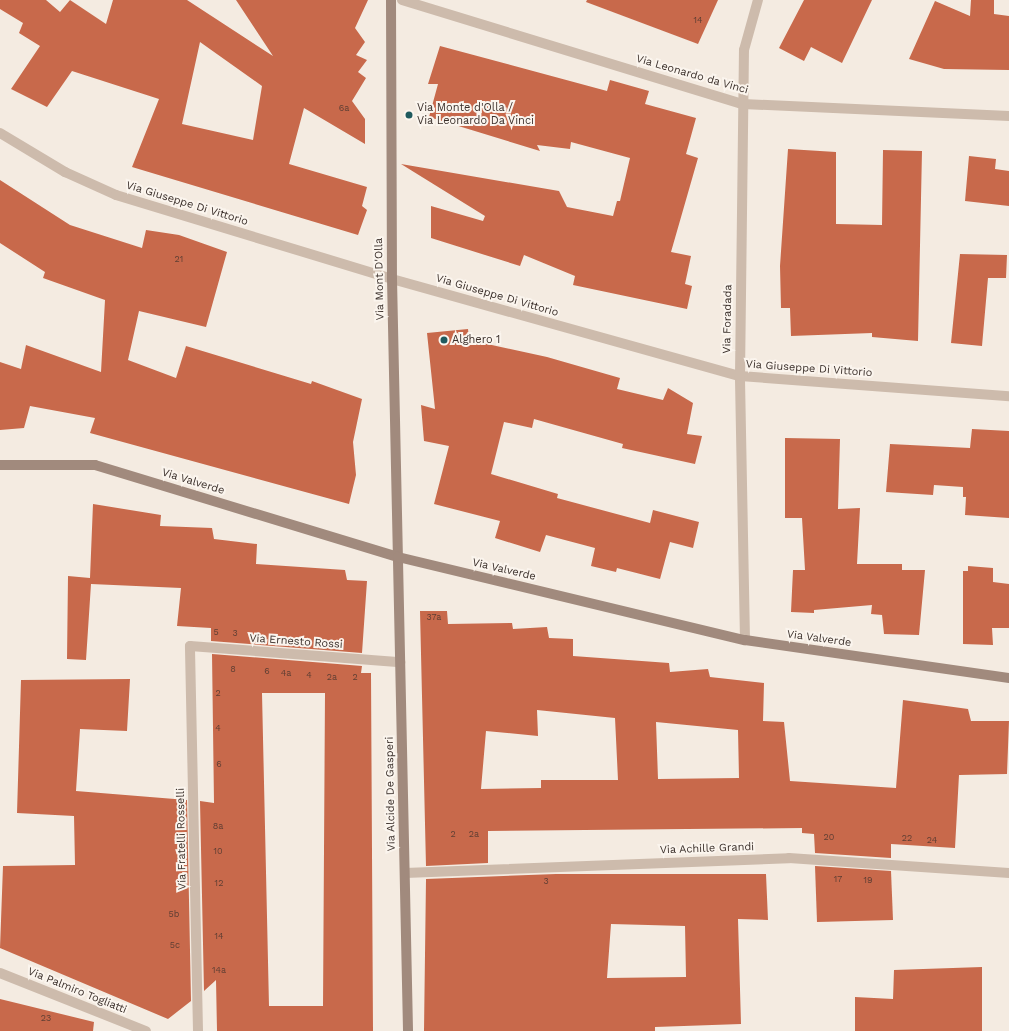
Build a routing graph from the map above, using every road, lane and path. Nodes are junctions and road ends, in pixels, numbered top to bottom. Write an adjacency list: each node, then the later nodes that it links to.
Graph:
1 (391, 0): 7 (street, Via Mont D'Olla)
2 (402, 0): 4 (street, Via Leonardo da Vinci)
3 (758, 0): 4 (street, Via Foradada)
4 (743, 104): 5 (street, Via Leonardo da Vinci); 8 (street, Via Foradada)
5 (1009, 116)
6 (0, 133): 7 (street, Via Giuseppe Di Vittorio)
7 (392, 279): 8 (street, Via Giuseppe Di Vittorio); 11 (street, Via Mont D'Olla)
8 (740, 376): 9 (street, Via Giuseppe Di Vittorio); 12 (street, Via Foradada)
9 (1009, 396)
10 (0, 465): 11 (street, Via Valverde)
11 (398, 557): 12 (street, Via Valverde); 14 (street, Via Alcide De Gasperi)
12 (745, 640): 15 (street, Via Valverde)
13 (190, 646): 14 (street, Via Ernesto Rossi); 20 (street, Via Fratelli Rosselli)
14 (400, 662): 16 (street, Via Alcide De Gasperi)
15 (1009, 678)
16 (405, 873): 17 (street, Via Achille Grandi); 21 (street, Via Alcide De Gasperi)
17 (1009, 873)
18 (0, 973): 19 (street, Via Palmiro Togliatti)
19 (146, 1031)
20 (198, 1031)
21 (408, 1031)

